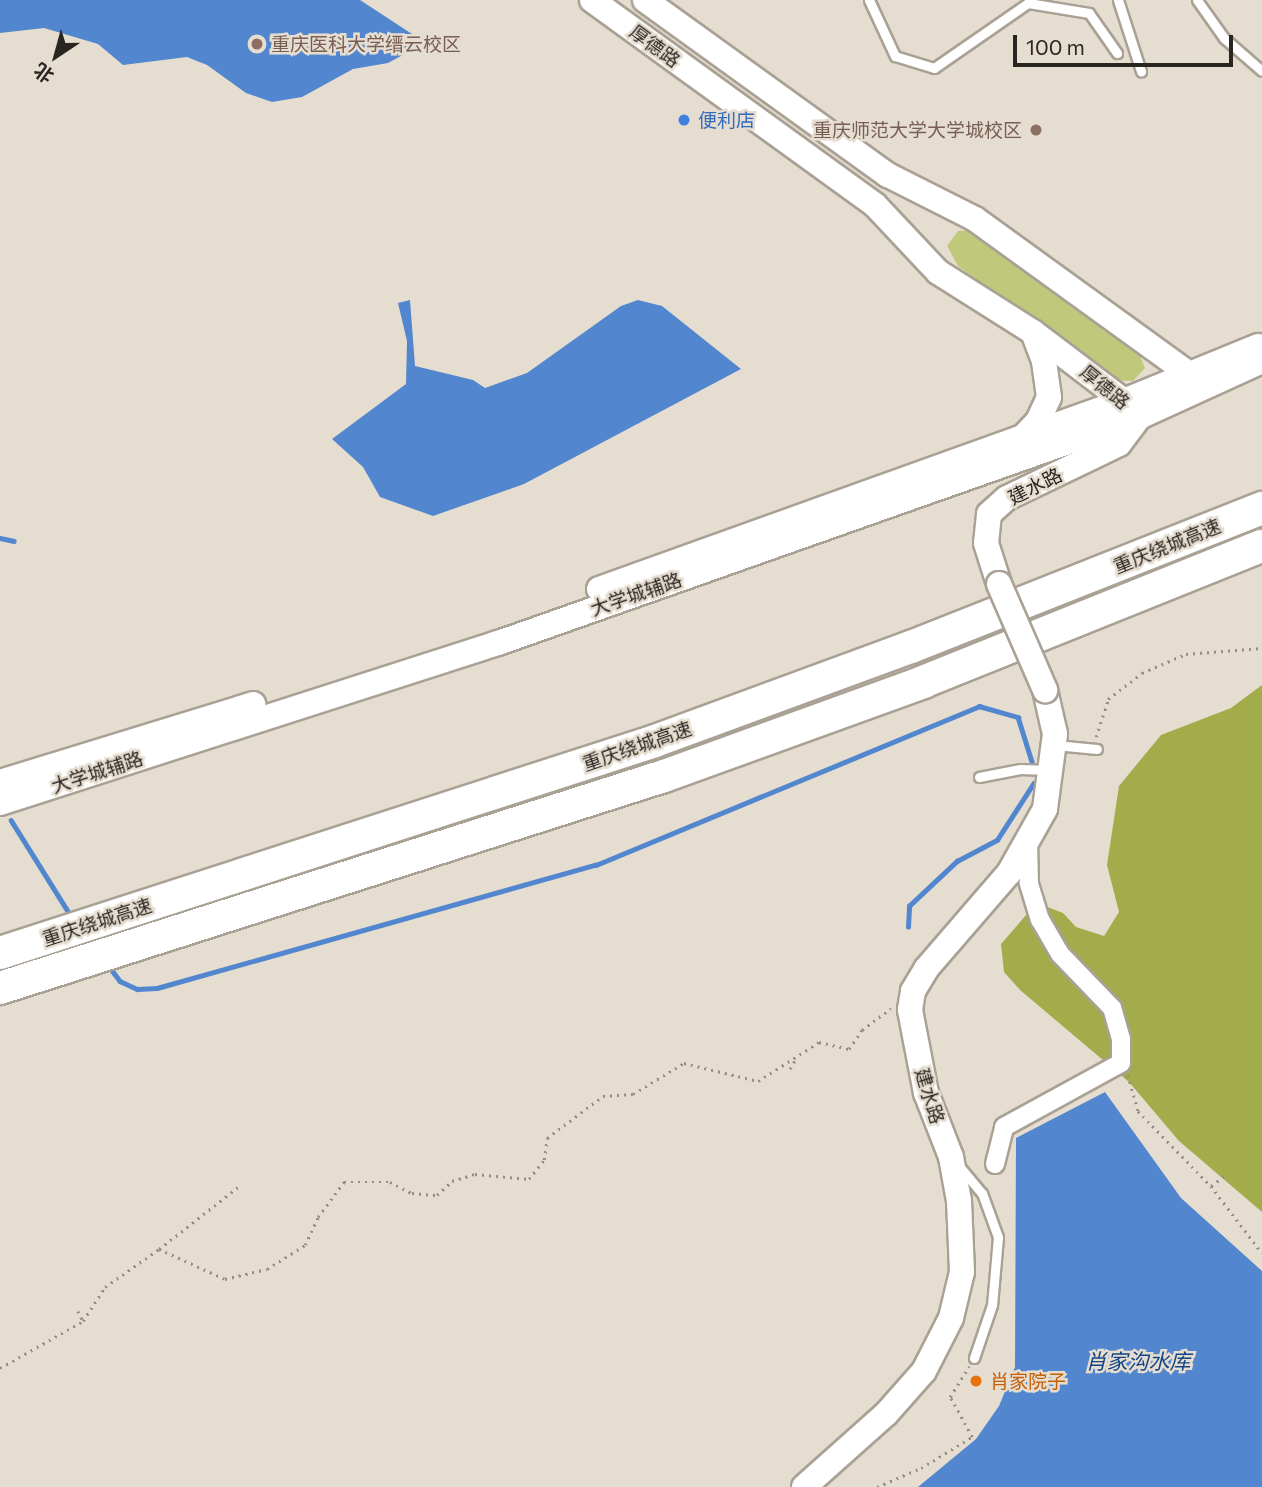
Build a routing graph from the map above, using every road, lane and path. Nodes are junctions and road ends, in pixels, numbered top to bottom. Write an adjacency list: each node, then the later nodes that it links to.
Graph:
1 (592, 0): 9 (street, 厚德路)
2 (645, 0): 12 (street, 厚德路)
3 (869, 0): 6 (lane)
4 (1118, 0): 7 (lane)
5 (1197, 0): 8 (lane)
6 (1117, 53)
7 (1141, 71)
8 (1262, 71)
9 (1033, 332): 13 (street, 厚德路); 14 (street)
10 (1262, 345): 12 (street)
11 (1262, 362): 13 (street, 大学城辅路)
12 (1188, 373): 13 (street, 厚德路)
13 (1133, 409): 14 (street, 大学城辅路); 18 (street, 建水路, bridge); 23 (street, 大学城辅路)
14 (1023, 437): 22 (street, 大学城辅路)
15 (1262, 508): 25 (highway, 重庆绕城高速)
16 (1262, 546): 26 (highway, 重庆绕城高速)
17 (1262, 648): 19 (path)
18 (1054, 745): 19 (lane); 20 (street)
19 (1096, 749)
20 (1052, 770): 21 (lane); 24 (street)
21 (979, 777)
22 (0, 782)
23 (0, 803)
24 (1028, 843): 27 (street); 28 (street)
25 (0, 953)
26 (0, 988)
27 (913, 991): 29 (path); 31 (street, 建水路)
28 (1121, 1049): 32 (street); 34 (path)
29 (796, 1057): 30 (path); 36 (path)
30 (790, 1069)
31 (951, 1157): 40 (lane); 42 (street, 建水路)
32 (995, 1164)
33 (1228, 1173): 34 (path)
34 (1211, 1186): 37 (path)
35 (239, 1187): 36 (path)
36 (159, 1249): 39 (path)
37 (1262, 1253)
38 (78, 1311): 39 (path)
39 (83, 1321): 41 (path)
40 (974, 1358): 43 (path)
41 (0, 1368)
42 (804, 1487)
43 (877, 1487)

